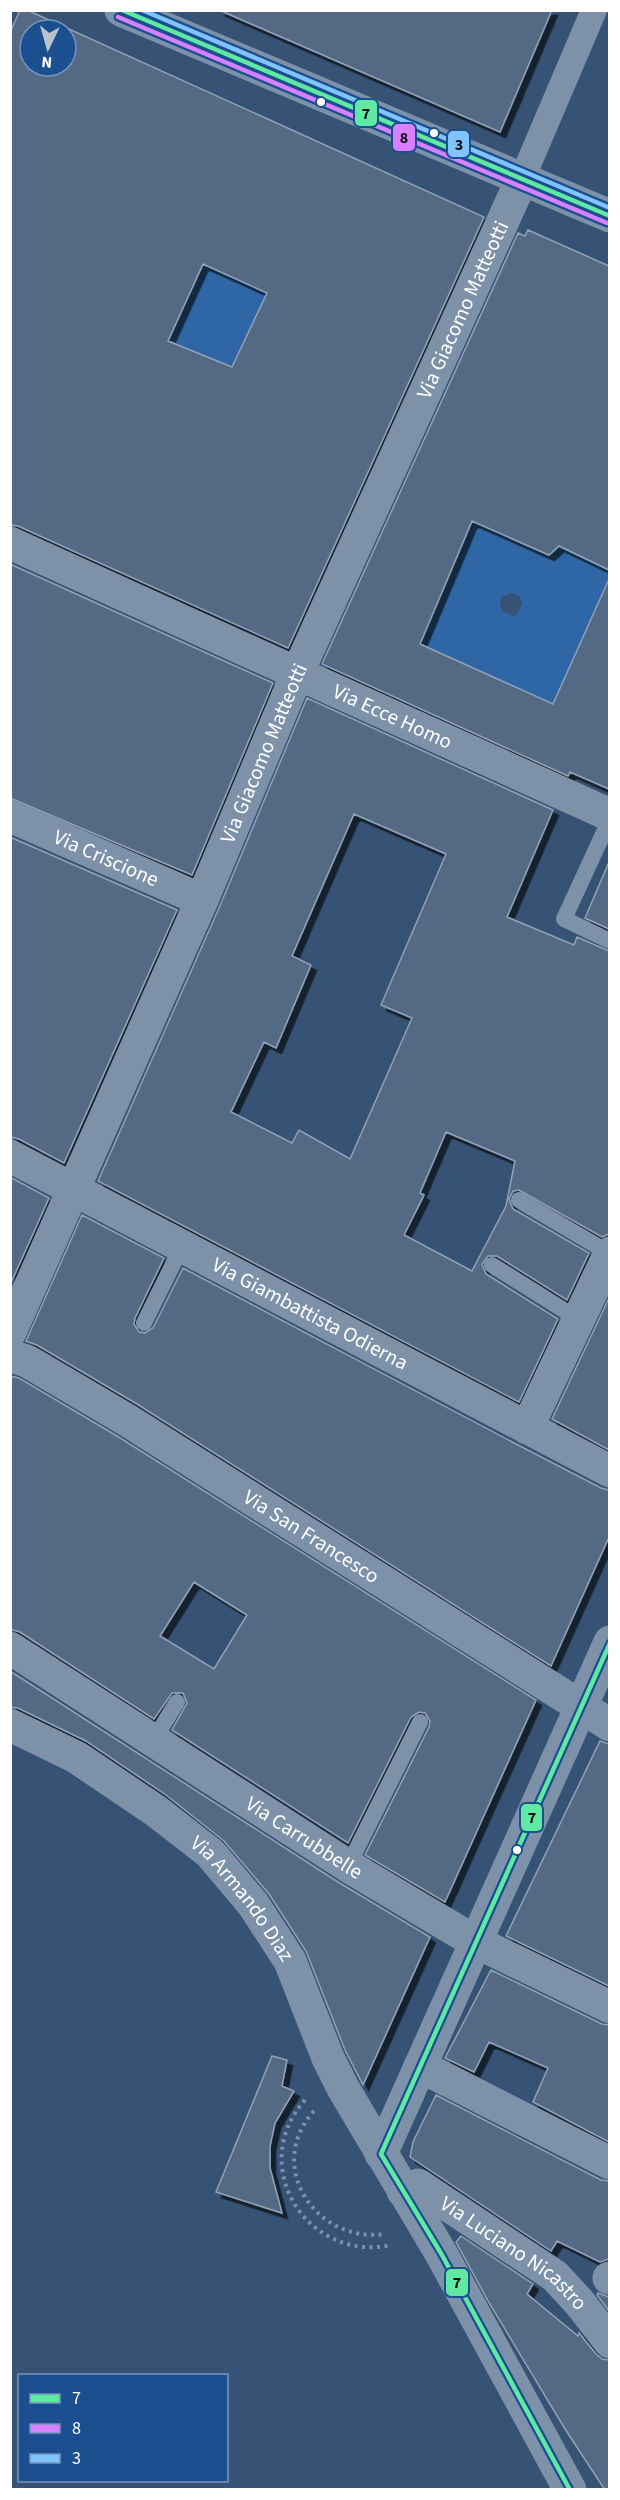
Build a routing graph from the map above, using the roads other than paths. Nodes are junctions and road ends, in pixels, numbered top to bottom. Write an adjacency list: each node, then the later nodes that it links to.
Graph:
1 (121, 10): 3 (street)
2 (594, 10): 3 (street)
3 (522, 179): 4 (street); 6 (street, Via Giacomo Matteotti)
4 (609, 216)
5 (10, 543): 6 (street, Via Ecce Homo)
6 (297, 674): 8 (street, Via Ecce Homo); 9 (street, Via Giacomo Matteotti)
7 (10, 816): 9 (street, Via Criscione)
8 (609, 817): 10 (lane)
9 (202, 900): 12 (street, Via Giacomo Matteotti)
10 (609, 941)
11 (10, 1156): 12 (street, Via Giambattista Odierna)
12 (72, 1189): 14 (street, Via Giambattista Odierna); 17 (street, Via Giacomo Matteotti)
13 (519, 1200): 15 (lane)
14 (182, 1246): 19 (lane); 22 (street, Via Giambattista Odierna)
15 (609, 1253): 18 (street)
16 (492, 1265): 18 (lane)
17 (20, 1281): 20 (street, Via Giacomo Matteotti)
18 (578, 1319): 22 (street)
19 (144, 1323)
20 (10, 1332)
21 (10, 1356): 27 (street, Via San Francesco)
22 (527, 1428): 23 (street, Via Giambattista Odierna)
23 (609, 1471)
24 (609, 1642): 27 (street)
25 (10, 1648): 31 (street, Via Carrubbelle)
26 (177, 1702): 31 (lane)
27 (579, 1706): 30 (street, Via San Francesco); 33 (street)
28 (420, 1722): 32 (lane)
29 (10, 1725): 36 (street, Via Armando Diaz)
30 (609, 1725)
31 (153, 1741): 32 (street, Via Carrubbelle)
32 (348, 1866): 33 (street, Via Carrubbelle)
33 (474, 1941): 34 (street, Via Carrubbelle); 35 (street)
34 (609, 2007)
35 (420, 2067): 36 (street); 37 (street)
36 (381, 2154): 38 (street, Via Armando Diaz)
37 (609, 2163)
38 (403, 2191): 39 (street, Via Luciano Nicastro); 40 (street, Via Armando Diaz)
39 (609, 2342)
40 (570, 2490)

